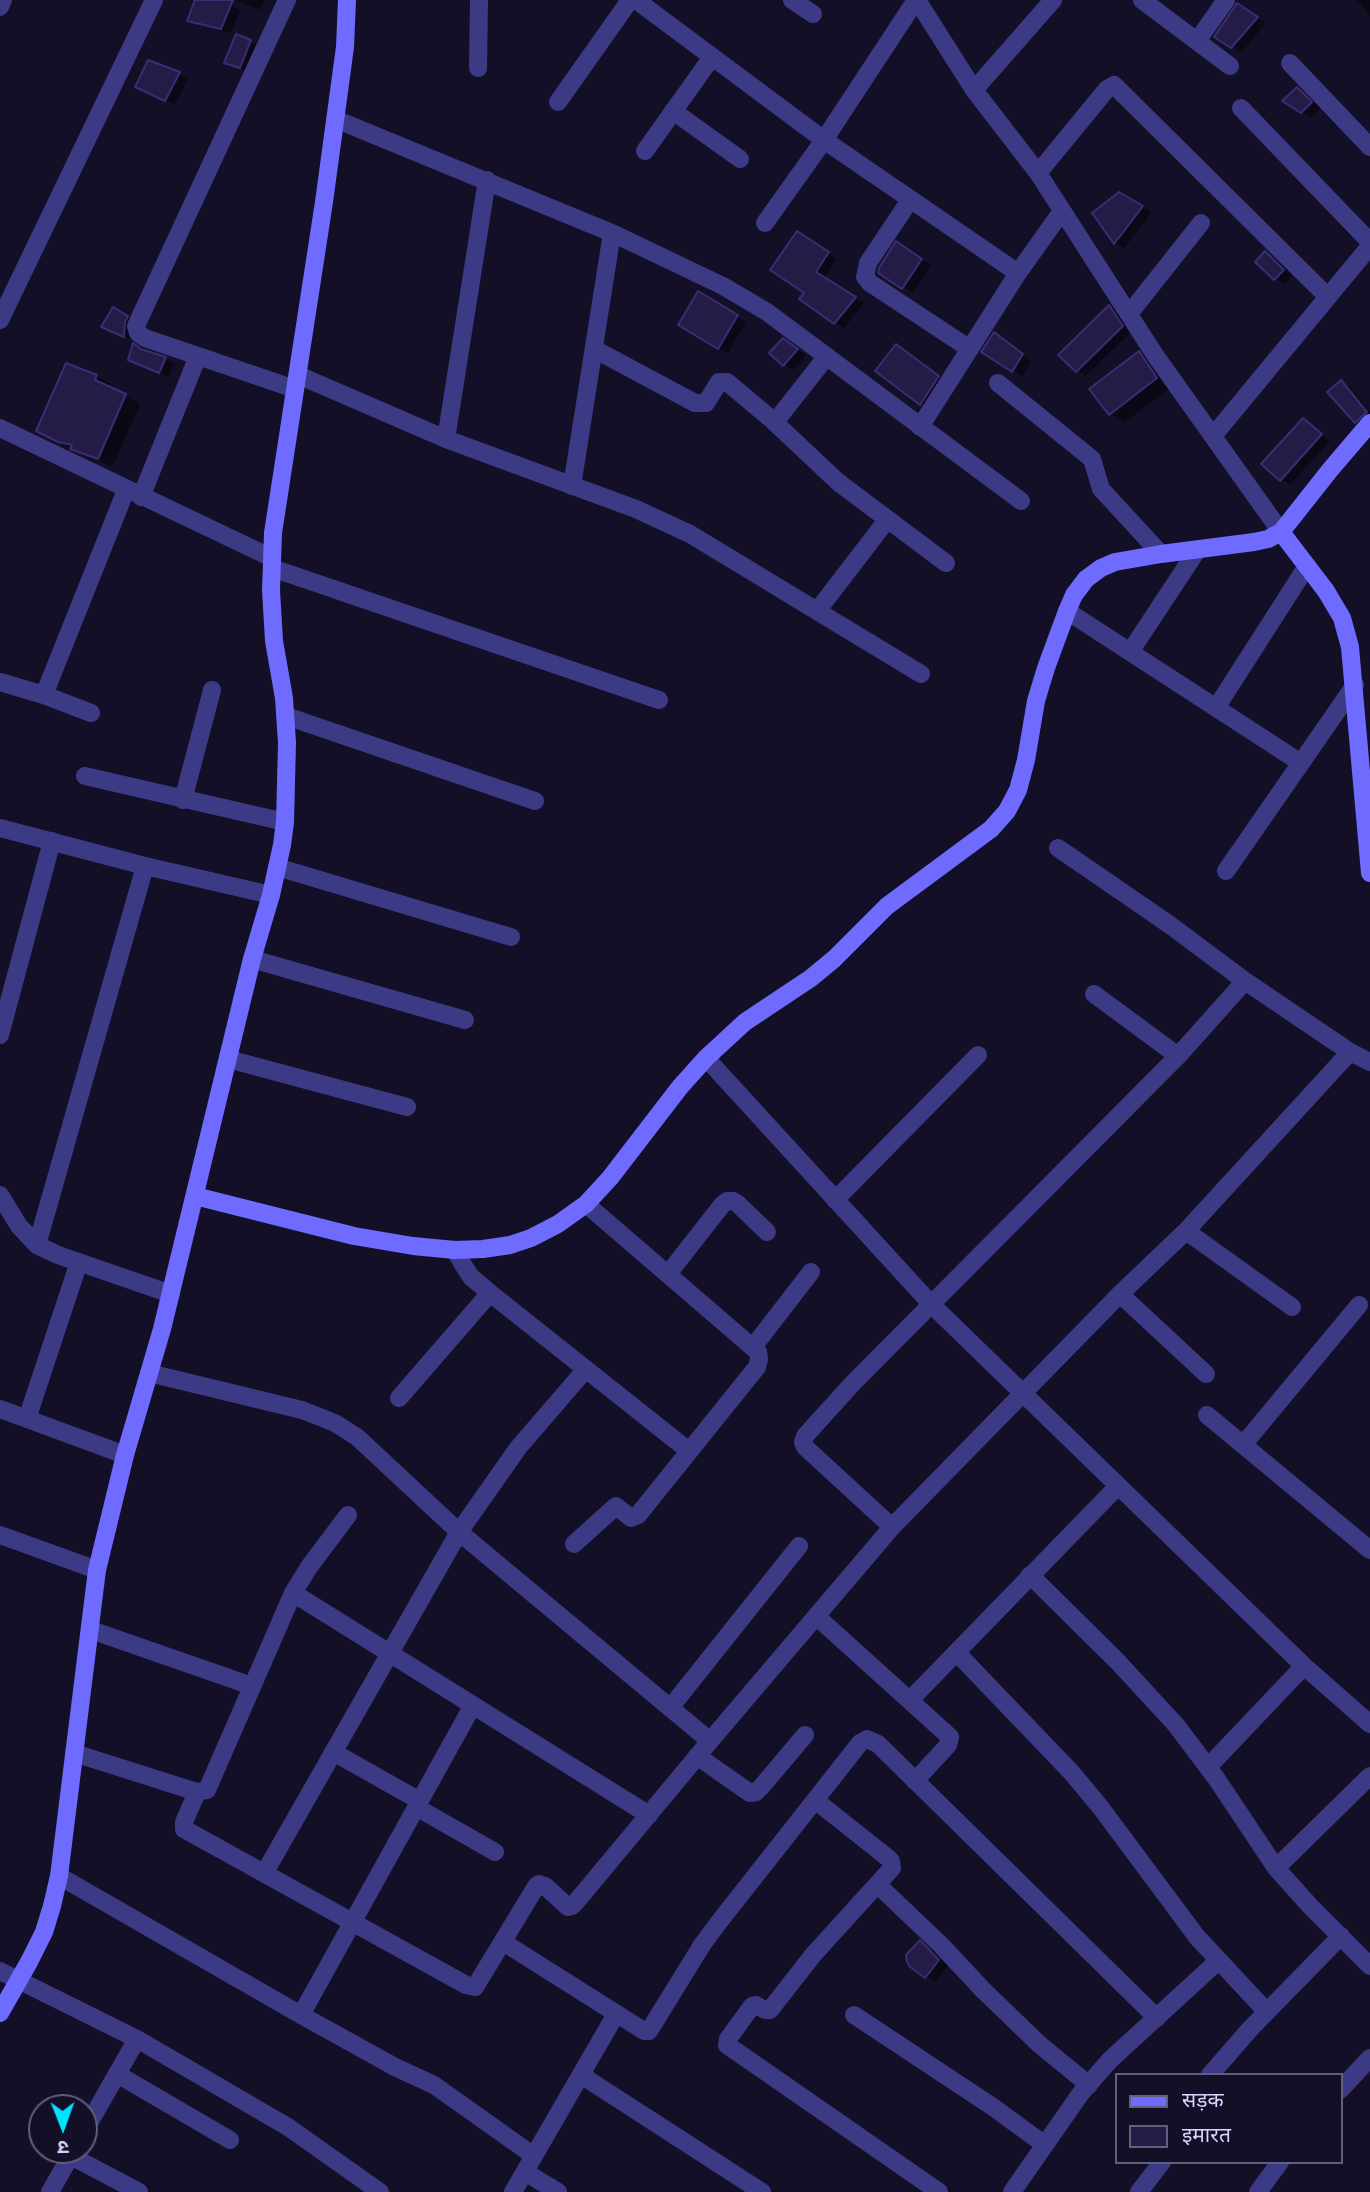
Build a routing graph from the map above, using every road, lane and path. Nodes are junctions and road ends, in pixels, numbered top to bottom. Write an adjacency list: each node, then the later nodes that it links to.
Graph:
1 (3, 0): 13 (street)
2 (154, 0): 40 (street)
3 (287, 0): 43 (street)
4 (347, 0): 24 (street)
5 (479, 0): 19 (street)
6 (630, 0): 21 (street)
7 (636, 0): 16 (street)
8 (792, 0): 14 (street)
9 (916, 0): 20 (street); 25 (street)
10 (1053, 0): 20 (street)
11 (1142, 0): 15 (street)
12 (1226, 0): 15 (street)
13 (0, 7)
14 (813, 14)
15 (1196, 41): 18 (street)
16 (712, 57): 23 (street); 25 (street)
17 (1290, 63): 26 (street)
18 (1230, 66)
19 (478, 68)
20 (974, 90): 29 (street)
21 (558, 102)
22 (1241, 108): 36 (street)
23 (673, 111): 27 (street); 28 (street)
24 (335, 119): 30 (street); 45 (street)
25 (824, 140): 31 (street); 33 (street)
26 (1370, 147)
27 (645, 151)
28 (740, 159)
29 (1038, 173): 32 (street); 38 (street)
30 (486, 180): 35 (street); 52 (street)
31 (910, 200): 37 (street); 42 (street)
32 (1062, 211): 37 (street); 39 (street)
33 (765, 223)
34 (1201, 223): 39 (street)
35 (612, 233): 41 (street); 44 (street)
36 (1370, 244): 38 (street)
37 (1018, 273): 42 (street)
38 (1328, 297): 51 (street)
39 (1129, 314): 51 (street)
40 (0, 320)
41 (594, 349): 47 (street); 53 (street)
42 (970, 349): 48 (street)
43 (198, 356): 45 (street); 54 (street)
44 (827, 356): 47 (street); 48 (street)
45 (296, 382): 52 (street); 60 (street)
46 (998, 383): 59 (street)
47 (775, 422): 56 (street)
48 (920, 427): 55 (street)
49 (0, 428): 54 (street)
50 (1367, 433): 57 (street)
51 (1213, 436): 57 (street)
52 (446, 439): 53 (street)
53 (572, 485): 63 (street)
54 (134, 493): 60 (street); 70 (street)
55 (1021, 501)
56 (887, 520): 61 (street); 63 (street)
57 (1281, 532): 58 (street); 62 (street)
58 (1198, 549): 59 (street); 65 (street)
59 (1161, 554): 64 (street)
60 (272, 563): 71 (street); 74 (street)
61 (946, 563)
62 (1307, 566): 68 (street); 72 (street)
63 (817, 611): 66 (street)
64 (1067, 611): 65 (street); 98 (street)
65 (1130, 652): 72 (street)
66 (921, 674)
67 (0, 681): 70 (street)
68 (1355, 685): 75 (street); 76 (street)
69 (212, 690): 78 (street)
70 (44, 695): 73 (street)
71 (659, 700)
72 (1216, 708): 76 (street)
73 (91, 713)
74 (286, 716): 79 (street); 80 (street)
75 (1365, 758): 87 (street)
76 (1301, 763): 86 (street)
77 (85, 776): 78 (street)
78 (183, 800): 80 (street)
79 (535, 801)
80 (285, 822): 85 (street)
81 (0, 828): 82 (street)
82 (52, 841): 84 (street); 94 (street)
83 (1058, 848): 91 (street)
84 (145, 866): 88 (street); 108 (street)
85 (277, 867): 88 (street); 89 (street)
86 (1226, 871)
87 (1370, 873)
88 (271, 895): 90 (street)
89 (511, 937)
90 (252, 959): 93 (street); 99 (street)
91 (1245, 981): 95 (street); 97 (street)
92 (1094, 994): 97 (street)
93 (465, 1020)
94 (0, 1035)
95 (1350, 1052): 100 (street); 106 (street)
96 (978, 1055): 104 (street)
97 (1178, 1056): 116 (street)
98 (706, 1058): 104 (street); 105 (street)
99 (228, 1059): 101 (street); 103 (street)
100 (1370, 1062)
101 (407, 1107)
102 (0, 1195): 108 (street)
103 (195, 1196): 109 (street); 114 (street)
104 (835, 1200): 116 (street)
105 (586, 1204): 109 (street); 112 (street)
106 (1186, 1231): 115 (street); 118 (street)
107 (767, 1232): 112 (street)
108 (37, 1245): 110 (street)
109 (456, 1250): 113 (street)
110 (79, 1262): 114 (street); 127 (street)
111 (811, 1272): 119 (street)
112 (668, 1275): 119 (street)
113 (490, 1293): 120 (street); 124 (street)
114 (171, 1294): 121 (street)
115 (1120, 1294): 122 (street); 123 (street)
116 (932, 1305): 123 (street); 133 (street)
117 (1359, 1305): 128 (street)
118 (1292, 1307)
119 (753, 1348): 129 (street)
120 (586, 1369): 129 (street); 134 (street)
121 (149, 1373): 130 (street); 134 (street)
122 (1206, 1374)
123 (1024, 1393): 131 (street); 133 (street)
124 (399, 1398)
125 (0, 1409): 127 (street)
126 (1206, 1415): 128 (street)
127 (27, 1419): 130 (street)
128 (1243, 1446): 138 (street)
129 (689, 1451): 136 (street)
130 (125, 1455): 139 (street)
131 (1118, 1486): 140 (street); 146 (street)
132 (348, 1515): 141 (street)
133 (892, 1527): 142 (street)
134 (460, 1532): 144 (street); 150 (street)
135 (0, 1535): 139 (street)
136 (574, 1544)
137 (799, 1546): 150 (street)
138 (1370, 1549)
139 (97, 1570): 143 (street)
140 (1030, 1575): 145 (street); 157 (street)
141 (293, 1593): 144 (street); 147 (street)
142 (816, 1616): 148 (street); 153 (street)
143 (91, 1630): 147 (street); 155 (street)
144 (390, 1652): 149 (street); 154 (street)
145 (958, 1654): 148 (street); 172 (street)
146 (1304, 1666): 151 (street); 157 (street)
147 (252, 1686): 160 (street)
148 (910, 1700): 159 (street)
149 (473, 1705): 162 (street); 163 (street)
150 (670, 1708): 153 (street)
151 (1370, 1724)
152 (805, 1735): 156 (street)
153 (710, 1741): 156 (street)
154 (333, 1752): 162 (street); 166 (street)
155 (74, 1754): 160 (street); 167 (street)
156 (697, 1756): 163 (street)
157 (1208, 1767): 165 (street)
158 (1370, 1776): 165 (street)
159 (915, 1781): 161 (street); 181 (street)
160 (197, 1792): 166 (street)
161 (815, 1800): 168 (street); 178 (street)
162 (418, 1804): 164 (street); 169 (street)
163 (649, 1815): 171 (street)
164 (495, 1852)
165 (1276, 1868): 170 (street)
166 (265, 1872): 169 (street)
167 (59, 1876): 175 (street); 179 (street)
168 (878, 1885): 187 (street); 203 (street)
169 (352, 1922): 171 (street); 179 (street)
170 (1341, 1936): 173 (street); 176 (street)
171 (503, 1942): 178 (street)
172 (1218, 1961): 176 (street); 181 (street)
173 (1370, 1966)
174 (0, 1972): 175 (street)
175 (19, 1980): 177 (street); 182 (street)
176 (1267, 2012): 184 (street)
177 (0, 2013)
178 (616, 2014): 186 (street)
179 (300, 2015): 194 (street)
180 (854, 2015): 191 (street)
181 (1157, 2018): 187 (street)
182 (137, 2039): 185 (street); 199 (street)
183 (1370, 2058): 188 (street)
184 (1212, 2073)
185 (117, 2074): 189 (street); 190 (street)
186 (581, 2075): 194 (street); 202 (street)
187 (1089, 2085): 191 (street)
188 (1342, 2088)
189 (98, 2107)
190 (230, 2140)
191 (1045, 2145): 204 (street)
192 (66, 2164): 197 (street)
193 (91, 2164): 198 (street)
194 (530, 2164): 200 (street); 201 (street)
195 (1160, 2164): 205 (street)
196 (1279, 2164): 206 (street)
197 (50, 2192)
198 (139, 2192)
199 (380, 2192)
200 (513, 2192)
201 (558, 2192)
202 (762, 2192)
203 (939, 2192)
204 (1012, 2192)
205 (1139, 2192)
206 (1258, 2192)

